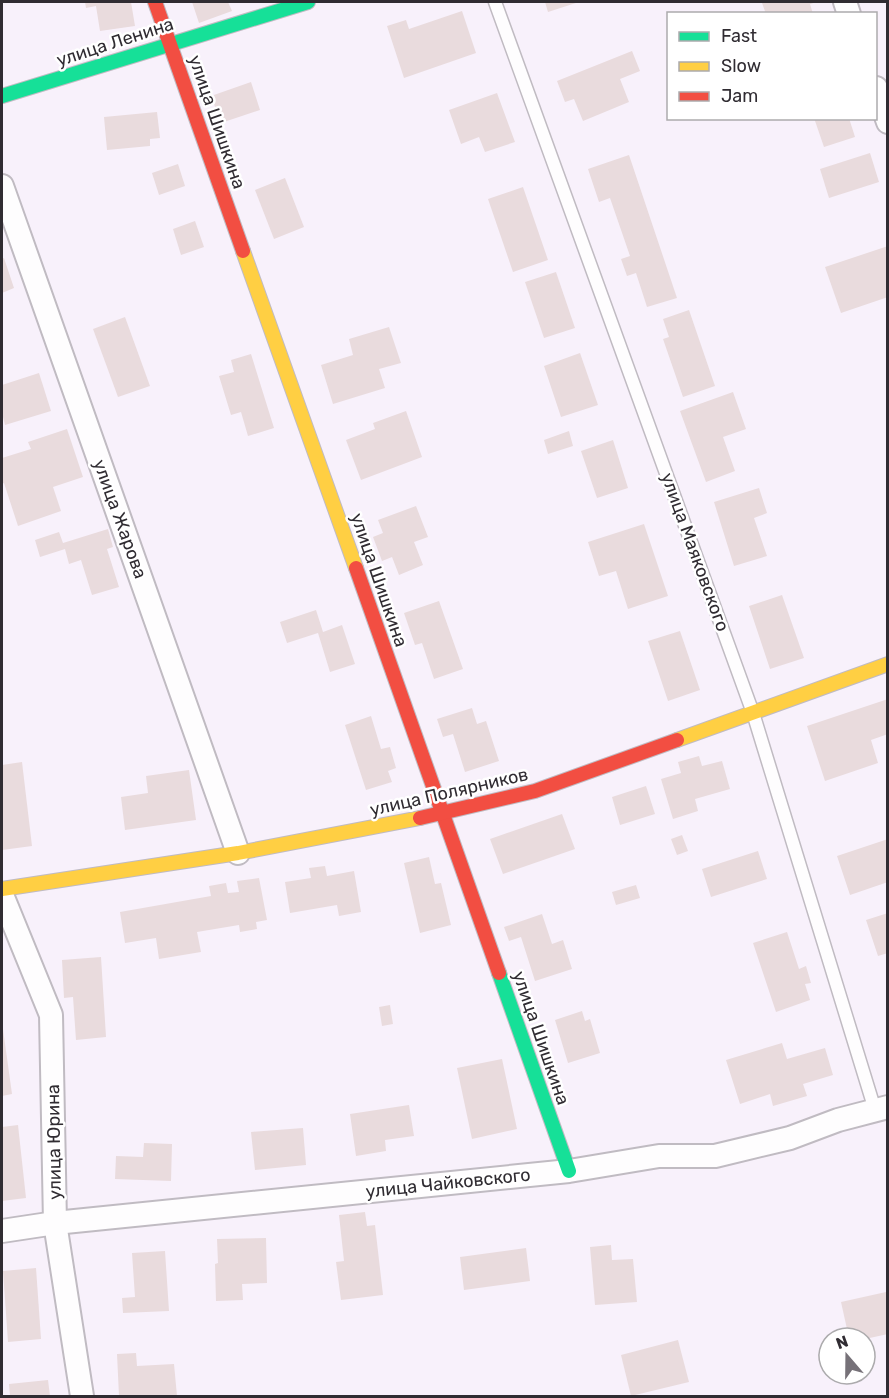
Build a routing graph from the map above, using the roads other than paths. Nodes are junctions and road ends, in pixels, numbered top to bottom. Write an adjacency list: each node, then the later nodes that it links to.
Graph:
1 (155, 2): 4 (street, улица Шишкина)
2 (308, 2): 4 (street, улица Ленина)
3 (495, 2): 10 (lane, улица Маяковского)
4 (170, 43): 6 (street, улица Ленина); 11 (street, улица Шишкина)
5 (877, 91): 7 (street)
6 (2, 96)
7 (888, 122)
8 (2, 186): 12 (street, улица Жарова)
9 (888, 664): 10 (street, улица Полярников)
10 (753, 713): 11 (street, улица Полярников); 15 (lane, улица Маяковского)
11 (443, 814): 12 (street, улица Полярников); 16 (street, улица Шишкина)
12 (238, 853): 13 (street, улица Полярников)
13 (2, 889)
14 (2, 895): 17 (street, улица Юрина)
15 (881, 1108): 16 (street, улица Чайковского)
16 (569, 1171): 17 (street, улица Чайковского)
17 (55, 1223): 18 (street, улица Чайковского); 19 (street, улица Юрина)
18 (2, 1231)
19 (82, 1396)

